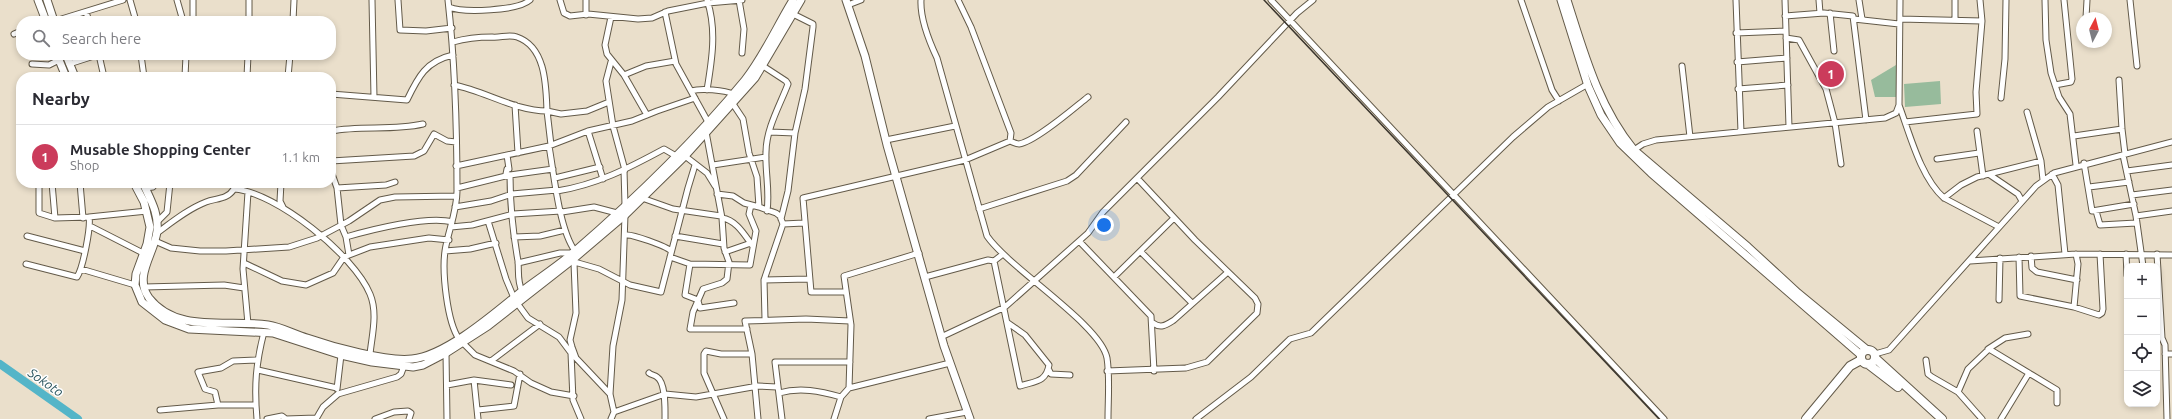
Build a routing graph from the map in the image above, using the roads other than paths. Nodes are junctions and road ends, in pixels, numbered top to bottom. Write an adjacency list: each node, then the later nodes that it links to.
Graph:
1 (38, 0): 48 (street)
2 (47, 0): 49 (street)
3 (123, 0): 41 (street)
4 (130, 0): 52 (street)
5 (177, 0): 53 (street)
6 (193, 0): 54 (street)
7 (249, 0): 55 (street)
8 (294, 0): 56 (street)
9 (372, 0): 109 (street)
10 (398, 0): 65 (street)
11 (448, 0): 40 (street)
12 (530, 0): 40 (street)
13 (560, 0): 47 (street)
14 (586, 0): 47 (street)
15 (740, 0): 38 (street); 71 (street)
16 (793, 0): 108 (street)
17 (801, 0): 46 (street)
18 (861, 0): 39 (street)
19 (921, 0): 128 (street)
20 (958, 0): 141 (street)
21 (1271, 0): 61 (street)
22 (1313, 0): 61 (street)
23 (1520, 0): 113 (street)
24 (1560, 0): 100 (street)
25 (1567, 0): 145 (street)
26 (1736, 0): 67 (street)
27 (1785, 0): 57 (street)
28 (1819, 0): 44 (street)
29 (1859, 0): 60 (street)
30 (1900, 0): 64 (street)
31 (1955, 0): 62 (street)
32 (1980, 0): 63 (street)
33 (2006, 0): 112 (street)
34 (2045, 0): 102 (street)
35 (2064, 0): 102 (street)
36 (2087, 0): 43 (street)
37 (2130, 0): 90 (street)
38 (708, 1): 42 (street); 105 (street)
39 (847, 2): 140 (street)
40 (449, 7): 65 (street)
41 (86, 12): 50 (street); 51 (street)
42 (665, 12): 58 (street); 83 (street)
43 (2086, 12)
44 (1820, 13): 45 (street); 57 (street)
45 (1830, 13): 59 (street); 70 (street)
46 (793, 14): 88 (street); 137 (street)
47 (586, 15): 58 (street)
48 (44, 16)
49 (53, 16)
50 (72, 16)
51 (87, 16)
52 (135, 16)
53 (181, 16)
54 (193, 16)
55 (249, 16)
56 (293, 16)
57 (1785, 16): 66 (street)
58 (611, 17): 84 (street)
59 (1854, 19): 60 (street); 121 (street)
60 (1862, 19): 64 (street)
61 (1290, 20): 175 (street); 197 (street)
62 (1955, 20): 63 (street); 64 (street)
63 (1982, 21): 124 (street)
64 (1899, 22): 117 (street)
65 (452, 28): 69 (street)
66 (1786, 31): 67 (street); 68 (street)
67 (1736, 33): 85 (street)
68 (1786, 38): 73 (street); 125 (street)
69 (453, 42): 72 (street); 118 (street)
70 (1834, 51)
71 (742, 53)
72 (453, 55): 103 (street); 109 (street)
73 (1787, 58): 85 (street); 101 (street)
74 (55, 60): 86 (street)
75 (59, 60): 91 (street)
76 (68, 60): 87 (street)
77 (82, 60): 87 (street)
78 (99, 60): 93 (street)
79 (142, 60): 94 (street)
80 (186, 60): 95 (street)
81 (248, 60): 96 (street)
82 (290, 60): 97 (street)
83 (675, 61): 98 (street); 106 (street)
84 (612, 62): 98 (street); 114 (street)
85 (1737, 62): 104 (street)
86 (32, 64)
87 (70, 64): 92 (street)
88 (763, 66): 115 (street); 135 (street)
89 (1682, 66): 139 (street)
90 (2137, 66)
91 (62, 72)
92 (74, 72)
93 (103, 72)
94 (143, 72)
95 (185, 72)
96 (247, 72)
97 (288, 72)
98 (624, 75): 120 (street)
99 (2120, 80): 130 (street)
100 (1588, 84): 113 (street); 232 (street)
101 (1788, 85): 104 (street); 129 (street)
102 (2055, 85): 138 (street)
103 (454, 86): 116 (street); 142 (street)
104 (1738, 89): 136 (street)
105 (707, 90): 106 (street); 108 (street)
106 (692, 91): 111 (street)
107 (336, 94): 109 (street)
108 (733, 94): 122 (street)
109 (374, 97)
110 (1088, 97): 141 (street)
111 (695, 98): 120 (street); 122 (street)
112 (2001, 98)
113 (1559, 101): 197 (street)
114 (609, 102): 118 (street); 127 (street)
115 (733, 104): 134 (street); 154 (street)
116 (515, 105): 118 (street); 146 (street)
117 (1899, 105): 121 (street); 124 (street)
118 (547, 112): 144 (street)
119 (2027, 112): 157 (street)
120 (647, 115): 127 (street)
121 (1866, 120): 125 (street)
122 (708, 122): 150 (street)
123 (1126, 122): 209 (street)
124 (1905, 122): 201 (street)
125 (1835, 123): 129 (street); 159 (street)
126 (423, 124): 131 (street)
127 (612, 126): 132 (street); 167 (street)
128 (955, 126): 140 (street); 155 (street)
129 (1789, 127): 136 (street)
130 (2122, 128): 138 (street); 148 (street)
131 (336, 130)
132 (588, 131): 144 (street); 165 (street)
133 (1977, 131): 147 (street)
134 (706, 132): 151 (street); 161 (street)
135 (770, 132): 137 (street); 152 (street)
136 (1741, 132): 139 (street)
137 (795, 133): 226 (street)
138 (2074, 136): 164 (street)
139 (1690, 137): 145 (street)
140 (886, 140): 173 (street)
141 (1010, 141): 155 (street)
142 (456, 142): 156 (street); 163 (street)
143 (2172, 142): 148 (street)
144 (550, 145): 146 (street); 166 (street)
145 (1634, 150): 232 (street)
146 (518, 153): 149 (street)
147 (1979, 153): 153 (street); 172 (street)
148 (2124, 154): 158 (street); 168 (street)
149 (508, 155): 163 (street); 170 (street)
150 (676, 156): 167 (street); 204 (street)
151 (685, 156): 160 (street); 200 (street)
152 (766, 157): 154 (street); 213 (street)
153 (1937, 159)
154 (751, 160): 161 (street); 207 (street)
155 (965, 160): 173 (street); 209 (street)
156 (336, 161)
157 (2041, 161): 171 (street); 177 (street)
158 (2084, 163): 164 (street); 181 (street)
159 (1841, 164)
160 (695, 165): 194 (street); 212 (street)
161 (713, 165): 194 (street)
162 (2172, 165): 168 (street)
163 (456, 166): 190 (street)
164 (2076, 166): 169 (street)
165 (600, 167): 174 (street); 176 (street)
166 (553, 169): 170 (street); 174 (street)
167 (625, 170): 176 (street); 204 (street)
168 (2127, 172): 179 (street)
169 (2052, 174): 177 (street); 259 (street)
170 (510, 175): 190 (street); 196 (street)
171 (1990, 175): 172 (street); 202 (street)
172 (1983, 176): 201 (street)
173 (896, 177): 228 (street); 256 (street)
174 (555, 178): 192 (street)
175 (1137, 178): 224 (street); 245 (street)
176 (603, 179): 192 (street)
177 (2044, 180): 202 (street)
178 (395, 182): 189 (street)
179 (2129, 182): 181 (street); 198 (street)
180 (336, 185): 189 (street)
181 (2088, 187): 214 (street)
182 (39, 188): 222 (street)
183 (53, 188): 222 (street)
184 (80, 188): 223 (street)
185 (136, 188): 210 (street)
186 (145, 188): 227 (street)
187 (169, 188): 227 (street)
188 (281, 188): 208 (street)
189 (337, 188): 230 (street)
190 (456, 188): 199 (street)
191 (234, 189): 195 (street); 236 (street)
192 (557, 190): 196 (street); 211 (street)
193 (2172, 190): 198 (street)
194 (717, 191): 205 (street); 221 (street)
195 (248, 192): 208 (street); 249 (street)
196 (512, 194): 206 (street); 217 (street)
197 (1454, 195): 381 (street); 382 (street)
198 (2132, 195): 203 (street)
199 (456, 196): 206 (street); 230 (street)
200 (642, 198): 212 (street); 218 (street)
201 (1944, 198): 234 (street)
202 (2022, 201): 234 (street)
203 (2134, 204): 214 (street); 219 (street)
204 (625, 205): 216 (street)
205 (751, 206): 207 (street); 248 (street)
206 (455, 207): 231 (street)
207 (760, 207): 213 (street)
208 (283, 208): 237 (street)
209 (979, 209): 258 (street)
210 (147, 211): 220 (street); 255 (street)
211 (561, 211): 216 (street); 217 (street); 235 (street)
212 (682, 211): 221 (street); 240 (street)
213 (767, 211): 226 (street)
214 (2096, 211): 229 (street)
215 (2172, 211): 219 (street)
216 (617, 212): 252 (street)
217 (513, 214): 225 (street); 242 (street)
218 (625, 215): 238 (street); 272 (street)
219 (2136, 216): 229 (street)
220 (89, 217): 223 (street); 233 (street)
221 (721, 217): 247 (street); 248 (street)
222 (56, 218): 223 (street)
223 (83, 218)
224 (1174, 218): 254 (street); 281 (street)
225 (488, 221): 231 (street); 246 (street)
226 (782, 221): 228 (street); 285 (street)
227 (157, 222): 236 (street)
228 (804, 223): 284 (street)
229 (2136, 223): 263 (street)
230 (340, 225): 237 (street); 241 (street)
231 (452, 225): 241 (street); 243 (street)
232 (1717, 225): 325 (street)
233 (90, 226): 250 (street); 255 (street)
234 (1999, 227): 271 (street)
235 (566, 230): 242 (street); 252 (street)
236 (157, 233): 244 (street)
237 (321, 235): 249 (street); 266 (street)
238 (626, 235): 257 (street); 288 (street)
239 (27, 236): 250 (street)
240 (675, 236): 247 (street); 257 (street)
241 (346, 237): 266 (street)
242 (514, 237): 274 (street)
243 (448, 240): 251 (street); 266 (street)
244 (155, 241): 249 (street); 290 (street)
245 (1079, 241): 283 (street); 287 (street)
246 (496, 243): 251 (street); 298 (street)
247 (723, 244): 253 (street)
248 (752, 244): 253 (street); 279 (street)
249 (245, 250): 273 (street)
250 (84, 251): 280 (street)
251 (445, 251): 315 (street)
252 (574, 252): 274 (street); 292 (street)
253 (726, 252): 279 (street)
254 (1141, 252): 283 (street); 301 (street)
255 (143, 253): 289 (street)
256 (919, 253): 282 (street); 293 (street)
257 (671, 254): 278 (street); 288 (street)
258 (1003, 254): 270 (street); 287 (street)
259 (2065, 254): 260 (street); 267 (street)
260 (2076, 254): 261 (street); 286 (street)
261 (2100, 254): 262 (street); 303 (street)
262 (2126, 254): 263 (street); 275 (street)
263 (2142, 254): 264 (street); 276 (street)
264 (2157, 254): 265 (street); 321 (street)
265 (2172, 255)
266 (347, 256): 273 (street); 319 (street)
267 (2031, 256): 268 (street); 286 (street)
268 (2019, 257): 269 (street); 303 (street)
269 (2000, 258): 271 (street); 297 (street)
270 (994, 261): 282 (street); 302 (street)
271 (1970, 261): 324 (street)
272 (572, 262): 288 (street); 298 (street); 318 (street)
273 (244, 263): 291 (street)
274 (518, 263): 292 (street)
275 (2126, 263)
276 (2143, 263)
277 (26, 264): 280 (street)
278 (690, 264): 279 (street); 296 (street)
279 (728, 264): 296 (street)
280 (81, 269): 289 (street)
281 (1228, 272): 301 (street); 335 (street)
282 (925, 277): 314 (street)
283 (1114, 277): 308 (street)
284 (809, 279): 285 (street); 293 (street)
285 (764, 280): 305 (street)
286 (2077, 280): 303 (street)
287 (1034, 281): 302 (street); 334 (street)
288 (622, 282): 351 (street)
289 (135, 285): 295 (street)
290 (144, 287): 291 (street); 294 (street)
291 (244, 288): 309 (street)
292 (522, 291): 298 (street)
293 (845, 292): 306 (street)
294 (147, 294): 295 (street); 299 (street)
295 (139, 296): 299 (street)
296 (698, 300): 300 (street); 311 (street)
297 (1999, 300)
298 (515, 301): 310 (street); 315 (street)
299 (149, 303): 304 (street)
300 (734, 303)
301 (1192, 303): 308 (street)
302 (1005, 307): 307 (street); 314 (street)
303 (2074, 307)
304 (159, 311): 309 (street); 312 (street)
305 (765, 319): 306 (street); 311 (street)
306 (850, 321): 329 (street)
307 (1008, 323): 332 (street); 332 (street)
308 (1153, 323): 335 (street)
309 (248, 324): 319 (street)
310 (540, 324): 318 (street); 328 (street)
311 (747, 329): 320 (street)
312 (264, 332): 323 (street); 326 (street)
313 (2028, 334): 316 (street)
314 (942, 337): 330 (street)
315 (461, 341): 317 (street); 319 (street); 328 (street)
316 (1988, 349): 337 (street); 348 (street)
317 (446, 353): 331 (street); 342 (street)
318 (573, 353): 351 (street); 354 (street)
319 (370, 354)
320 (752, 354): 346 (street); 353 (street)
321 (2165, 354): 322 (street); 340 (street)
322 (2172, 354)
323 (341, 355): 331 (street); 345 (street)
324 (1875, 356): 325 (main road); 325 (main road); 385 (main road)
325 (1864, 357): 383 (main road); 384 (main road)
326 (256, 360): 333 (street); 358 (street)
327 (1926, 360): 348 (street)
328 (491, 361): 338 (street)
329 (850, 362): 344 (street); 347 (street)
330 (950, 362): 347 (street); 363 (street)
331 (404, 366): 350 (street)
332 (1048, 369): 339 (street)
333 (258, 370): 345 (street); 359 (street)
334 (1107, 371): 335 (street); 380 (street)
335 (1154, 371)
336 (648, 373): 352 (street)
337 (2029, 373): 357 (street); 387 (street)
338 (520, 374): 354 (street); 361 (street)
339 (1070, 375)
340 (2169, 379): 356 (street)
341 (474, 380): 342 (street); 343 (street); 361 (street)
342 (447, 385): 369 (street)
343 (511, 385)
344 (778, 386): 346 (street); 349 (street)
345 (337, 388): 350 (street)
346 (755, 388): 353 (street); 375 (street)
347 (849, 388): 355 (street)
348 (1958, 392): 386 (street)
349 (779, 393): 355 (street); 376 (street)
350 (339, 394): 364 (street)
351 (610, 394): 362 (street)
352 (665, 394): 353 (street); 362 (street); 373 (street)
353 (715, 394): 374 (street)
354 (574, 396): 371 (street)
355 (841, 397): 377 (street)
356 (2169, 401): 388 (street)
357 (2057, 403)
358 (218, 405): 359 (street); 360 (street)
359 (256, 405): 365 (street)
360 (160, 410)
361 (478, 410): 370 (street)
362 (614, 412): 372 (street)
363 (967, 412): 378 (street); 379 (street)
364 (316, 418): 366 (street)
365 (257, 419)
366 (267, 419)
367 (375, 419): 368 (street)
368 (409, 419)
369 (446, 419)
370 (478, 419)
371 (581, 419)
372 (612, 419)
373 (666, 419)
374 (724, 419)
375 (758, 419)
376 (782, 419)
377 (834, 419)
378 (928, 419)
379 (970, 419)
380 (1108, 419)
381 (1196, 419)
382 (1664, 419)
383 (1806, 419)
384 (1934, 419)
385 (1942, 419)
386 (1982, 419)
387 (2001, 419)
388 (2166, 419)

